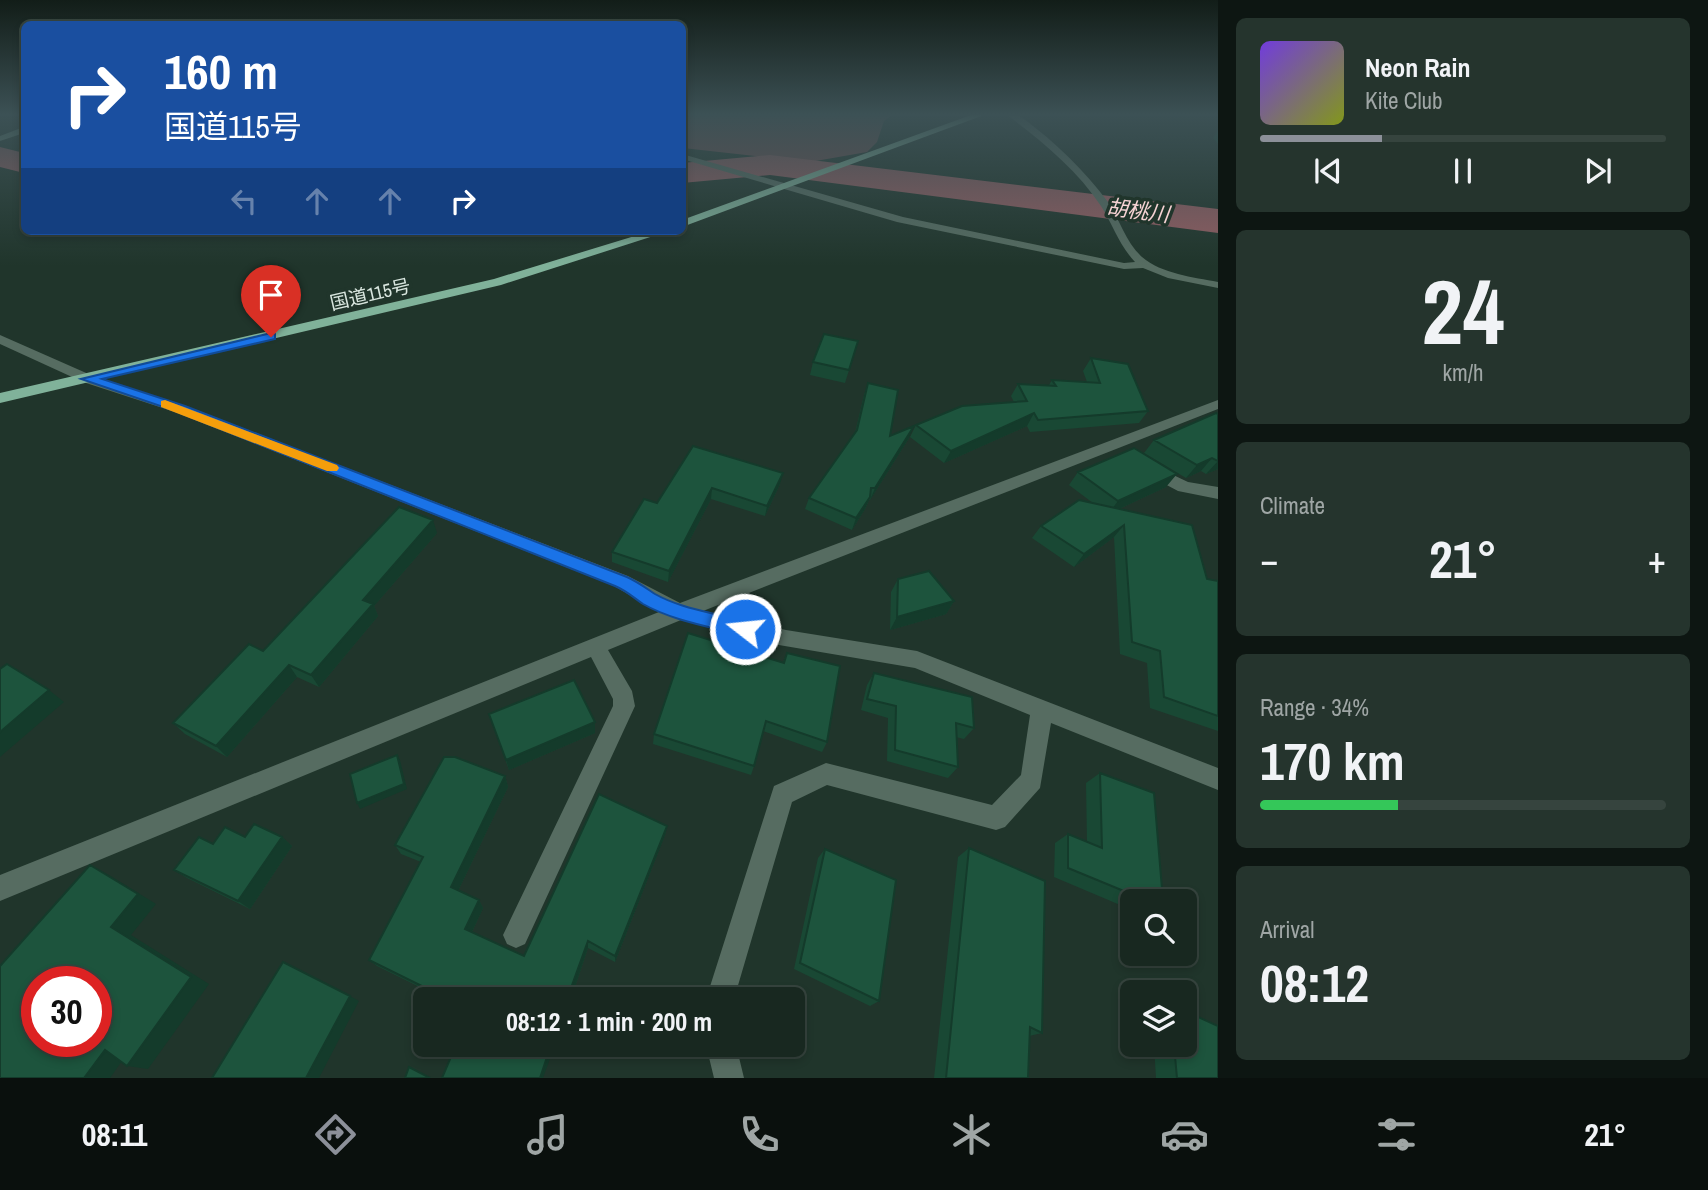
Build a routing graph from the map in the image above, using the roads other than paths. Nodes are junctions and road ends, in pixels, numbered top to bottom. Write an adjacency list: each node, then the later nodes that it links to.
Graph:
1 (716, 165): 4 (street)
2 (845, 165): 4 (highway)
3 (1068, 165): 7 (street)
4 (790, 186): 5 (highway); 7 (street)
5 (686, 223)
6 (650, 235): 10 (highway, 国道115号)
7 (1145, 264): 8 (street)
8 (1218, 285)
9 (0, 339): 10 (street)
10 (88, 379): 11 (highway, 国道115号); 15 (street)
11 (0, 398)
12 (1218, 404): 13 (street)
13 (1127, 454): 14 (street); 15 (street)
14 (1218, 493)
15 (681, 611): 16 (street); 17 (street)
16 (596, 647): 19 (street); 20 (street)
17 (1042, 710): 18 (street); 21 (street)
18 (1218, 779)
19 (0, 888)
20 (516, 935)
21 (724, 987)
22 (723, 1057): 23 (street)
23 (729, 1078)

